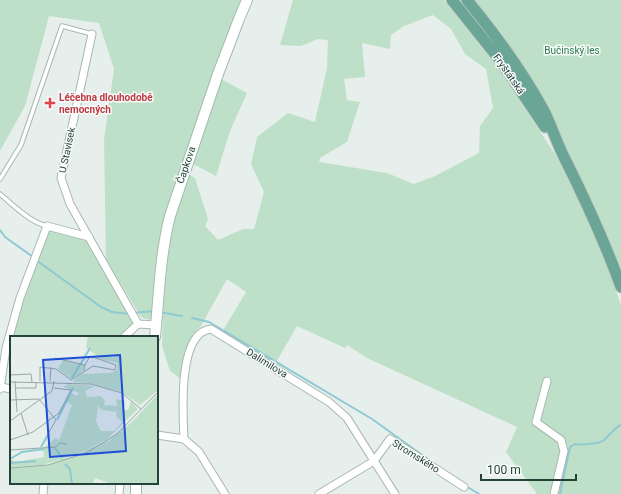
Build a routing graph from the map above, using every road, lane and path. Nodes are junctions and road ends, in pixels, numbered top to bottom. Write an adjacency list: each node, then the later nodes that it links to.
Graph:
1 (248, 0): 12 (street, Čapkova)
2 (452, 0): 5 (main road, Fryštátská)
3 (467, 0): 5 (main road, Fryštátská)
4 (92, 34): 6 (lane); 9 (street, U Stavisek)
5 (560, 151): 10 (main road, Fryštátská)
6 (0, 179)
7 (0, 194): 8 (lane)
8 (47, 226): 9 (street); 16 (street)
9 (89, 237): 11 (street, U Stavisek)
10 (621, 287)
11 (138, 324): 12 (street); 13 (street)
12 (156, 325): 14 (street, Čapkova)
13 (125, 336)
14 (155, 336)
15 (547, 381): 29 (street)
16 (0, 388): 17 (street)
17 (10, 390)
18 (158, 435): 19 (street)
19 (184, 439): 20 (street, Dalimilova); 26 (street)
20 (374, 460): 23 (street, Stromského); 27 (street); 28 (street, Dalimilova)
21 (44, 484): 24 (street)
22 (120, 484): 25 (street)
23 (464, 487)
24 (43, 494)
25 (119, 494)
26 (225, 494)
27 (319, 494)
28 (395, 494)
29 (554, 494)

